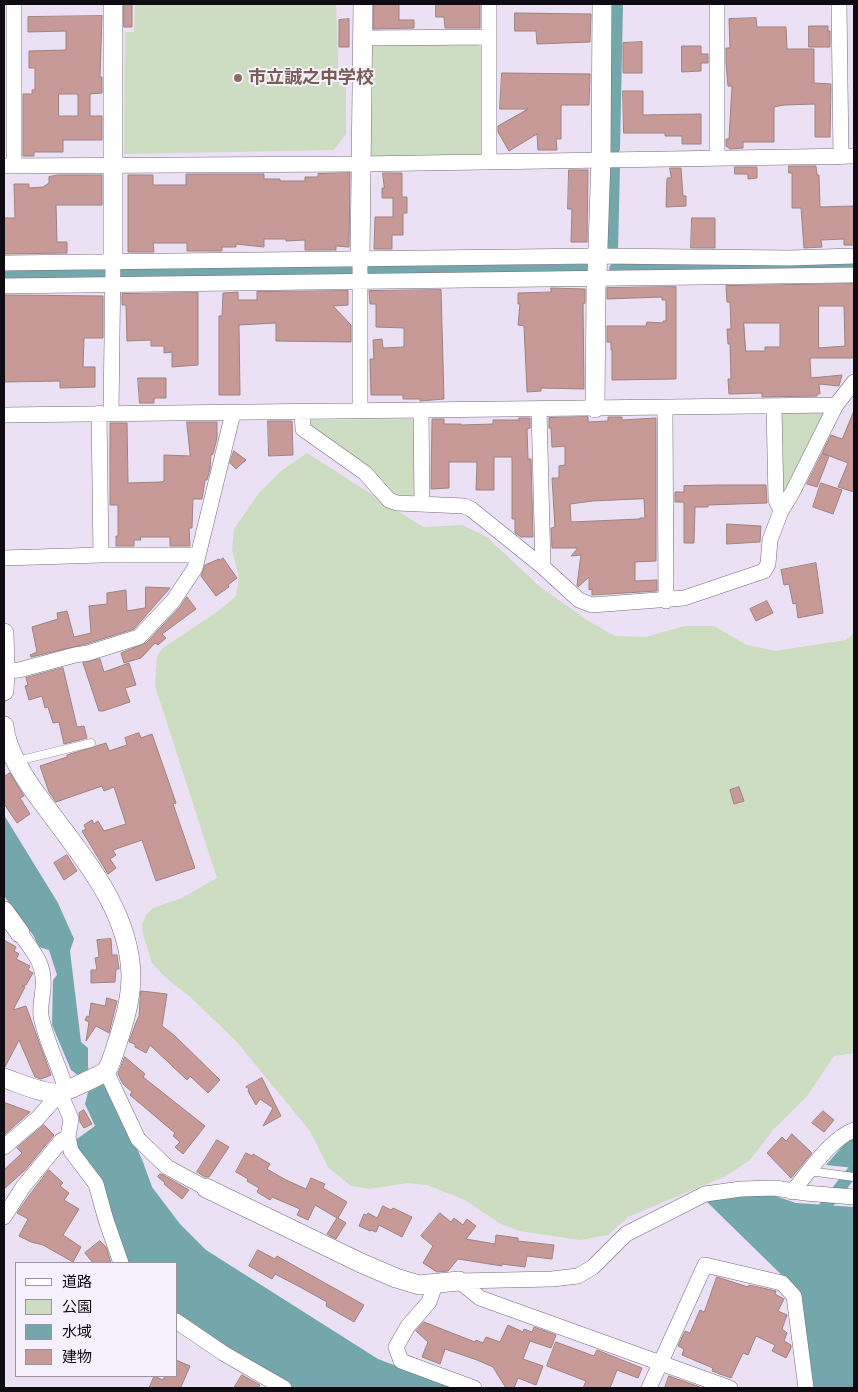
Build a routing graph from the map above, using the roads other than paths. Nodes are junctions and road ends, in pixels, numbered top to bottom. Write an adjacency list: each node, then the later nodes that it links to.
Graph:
1 (14, 4): 16 (street)
2 (113, 4): 14 (street)
3 (363, 4): 9 (street)
4 (489, 4): 8 (street)
5 (602, 4): 12 (street)
6 (717, 4): 11 (street)
7 (839, 4): 10 (street)
8 (488, 37): 9 (street); 13 (street)
9 (363, 38): 15 (street)
10 (848, 157): 11 (street)
11 (717, 158): 12 (street)
12 (601, 159): 13 (street); 19 (street)
13 (489, 161): 15 (street)
14 (113, 164): 15 (street); 16 (street); 21 (street)
15 (360, 164): 20 (street)
16 (9, 166)
17 (854, 256): 19 (street)
18 (4, 262): 21 (street)
19 (598, 268): 20 (street); 20 (street); 22 (street); 27 (street)
20 (360, 270): 21 (street); 21 (street); 30 (street)
21 (113, 274): 23 (street); 33 (street)
22 (854, 275)
23 (4, 286)
24 (854, 382): 25 (street)
25 (836, 405): 26 (street); 37 (street)
26 (774, 406): 28 (street); 37 (street)
27 (595, 408): 28 (street); 29 (street)
28 (665, 408): 42 (street)
29 (539, 409): 31 (street); 41 (street)
30 (360, 410): 31 (street); 32 (street)
31 (422, 410): 36 (street)
32 (302, 412): 34 (street); 36 (street)
33 (105, 413): 34 (street); 35 (street); 38 (street)
34 (232, 413): 39 (street)
35 (4, 415)
36 (422, 504): 41 (street)
37 (781, 511): 42 (street)
38 (101, 555): 39 (street); 40 (street)
39 (198, 555): 44 (street)
40 (4, 558)
41 (543, 567): 42 (street)
42 (666, 600)
43 (4, 633): 44 (street)
44 (5, 671): 45 (street)
45 (4, 691)
46 (4, 726): 48 (street)
47 (91, 743): 48 (lane)
48 (17, 761): 51 (street)
49 (4, 911): 50 (street)
50 (20, 933): 53 (street)
51 (106, 1071): 53 (street); 59 (street)
52 (4, 1078): 53 (street)
53 (63, 1092): 55 (street); 56 (street)
54 (854, 1130): 57 (street)
55 (68, 1137): 62 (street); 63 (street)
56 (4, 1147)
57 (814, 1172): 58 (lane); 60 (street)
58 (854, 1177)
59 (206, 1188): 65 (street)
60 (799, 1192): 61 (street); 64 (street)
61 (854, 1197)
62 (4, 1217)
63 (122, 1262)
64 (459, 1281): 65 (street); 67 (street)
65 (435, 1285): 69 (street)
66 (178, 1323): 68 (street)
67 (660, 1362): 70 (street); 71 (street); 72 (street)
68 (284, 1388)
69 (474, 1388)
70 (649, 1388)
71 (730, 1388)
72 (806, 1388)

